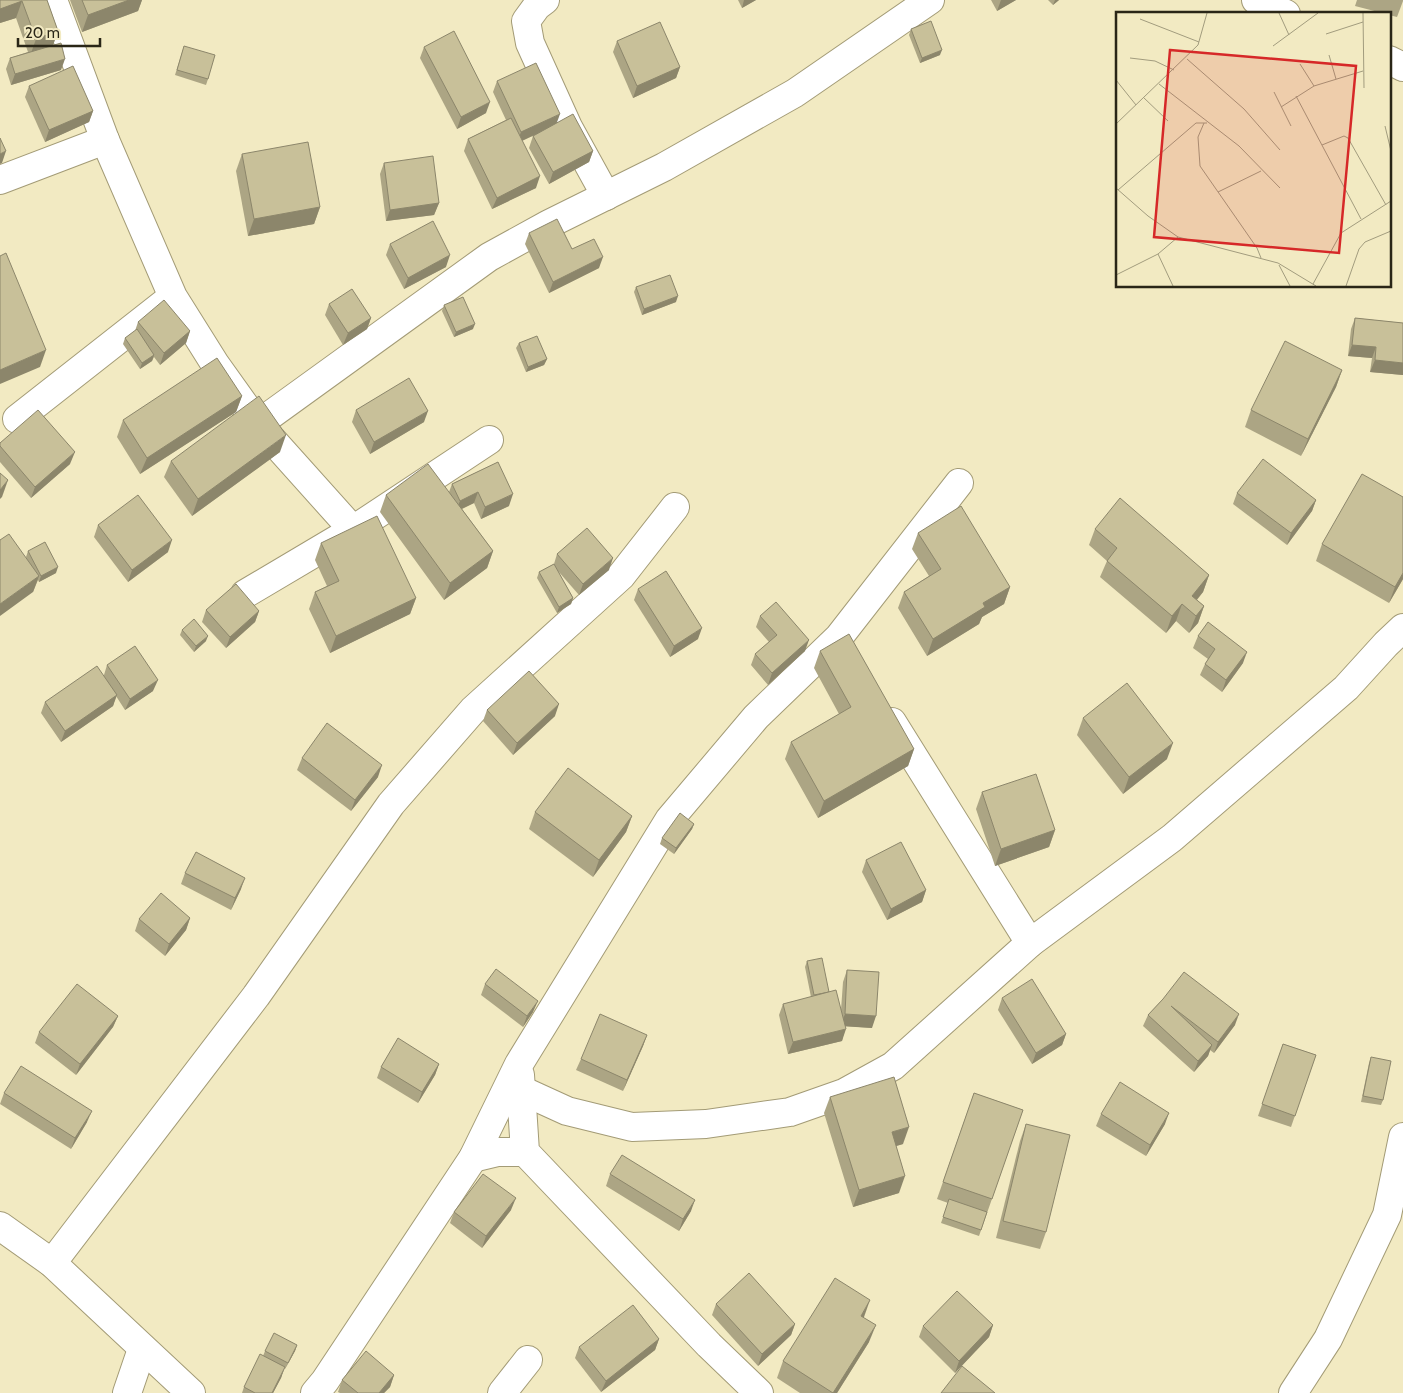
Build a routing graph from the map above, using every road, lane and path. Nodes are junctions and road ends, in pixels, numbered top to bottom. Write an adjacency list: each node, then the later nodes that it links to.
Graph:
1 (53, 0): 8 (street)
2 (545, 0): 10 (street)
3 (930, 0): 10 (street)
4 (1256, 0): 5 (street)
5 (1282, 12)
6 (1390, 60): 7 (street)
7 (1403, 67)
8 (105, 140): 9 (street); 11 (street)
9 (0, 180)
10 (606, 196): 13 (street)
11 (173, 297): 12 (street); 13 (street)
12 (17, 419)
13 (258, 424): 17 (street)
14 (489, 440): 17 (street)
15 (959, 483): 20 (street)
16 (675, 507): 30 (street)
17 (353, 530): 18 (street)
18 (245, 594)
19 (1403, 628): 23 (street)
20 (839, 637): 21 (street); 24 (street)
21 (855, 662)
22 (880, 704): 23 (street)
23 (1030, 943): 24 (street)
24 (520, 1077): 26 (street); 27 (street)
25 (1403, 1137): 28 (street)
26 (525, 1152): 27 (street); 37 (street)
27 (473, 1158): 35 (street)
28 (1395, 1222): 38 (street)
29 (0, 1226): 30 (street)
30 (52, 1263): 31 (street)
31 (142, 1349): 33 (street); 34 (street)
32 (528, 1360): 36 (street)
33 (127, 1393)
34 (191, 1393)
35 (315, 1393)
36 (502, 1393)
37 (759, 1393)
38 (1293, 1393)

